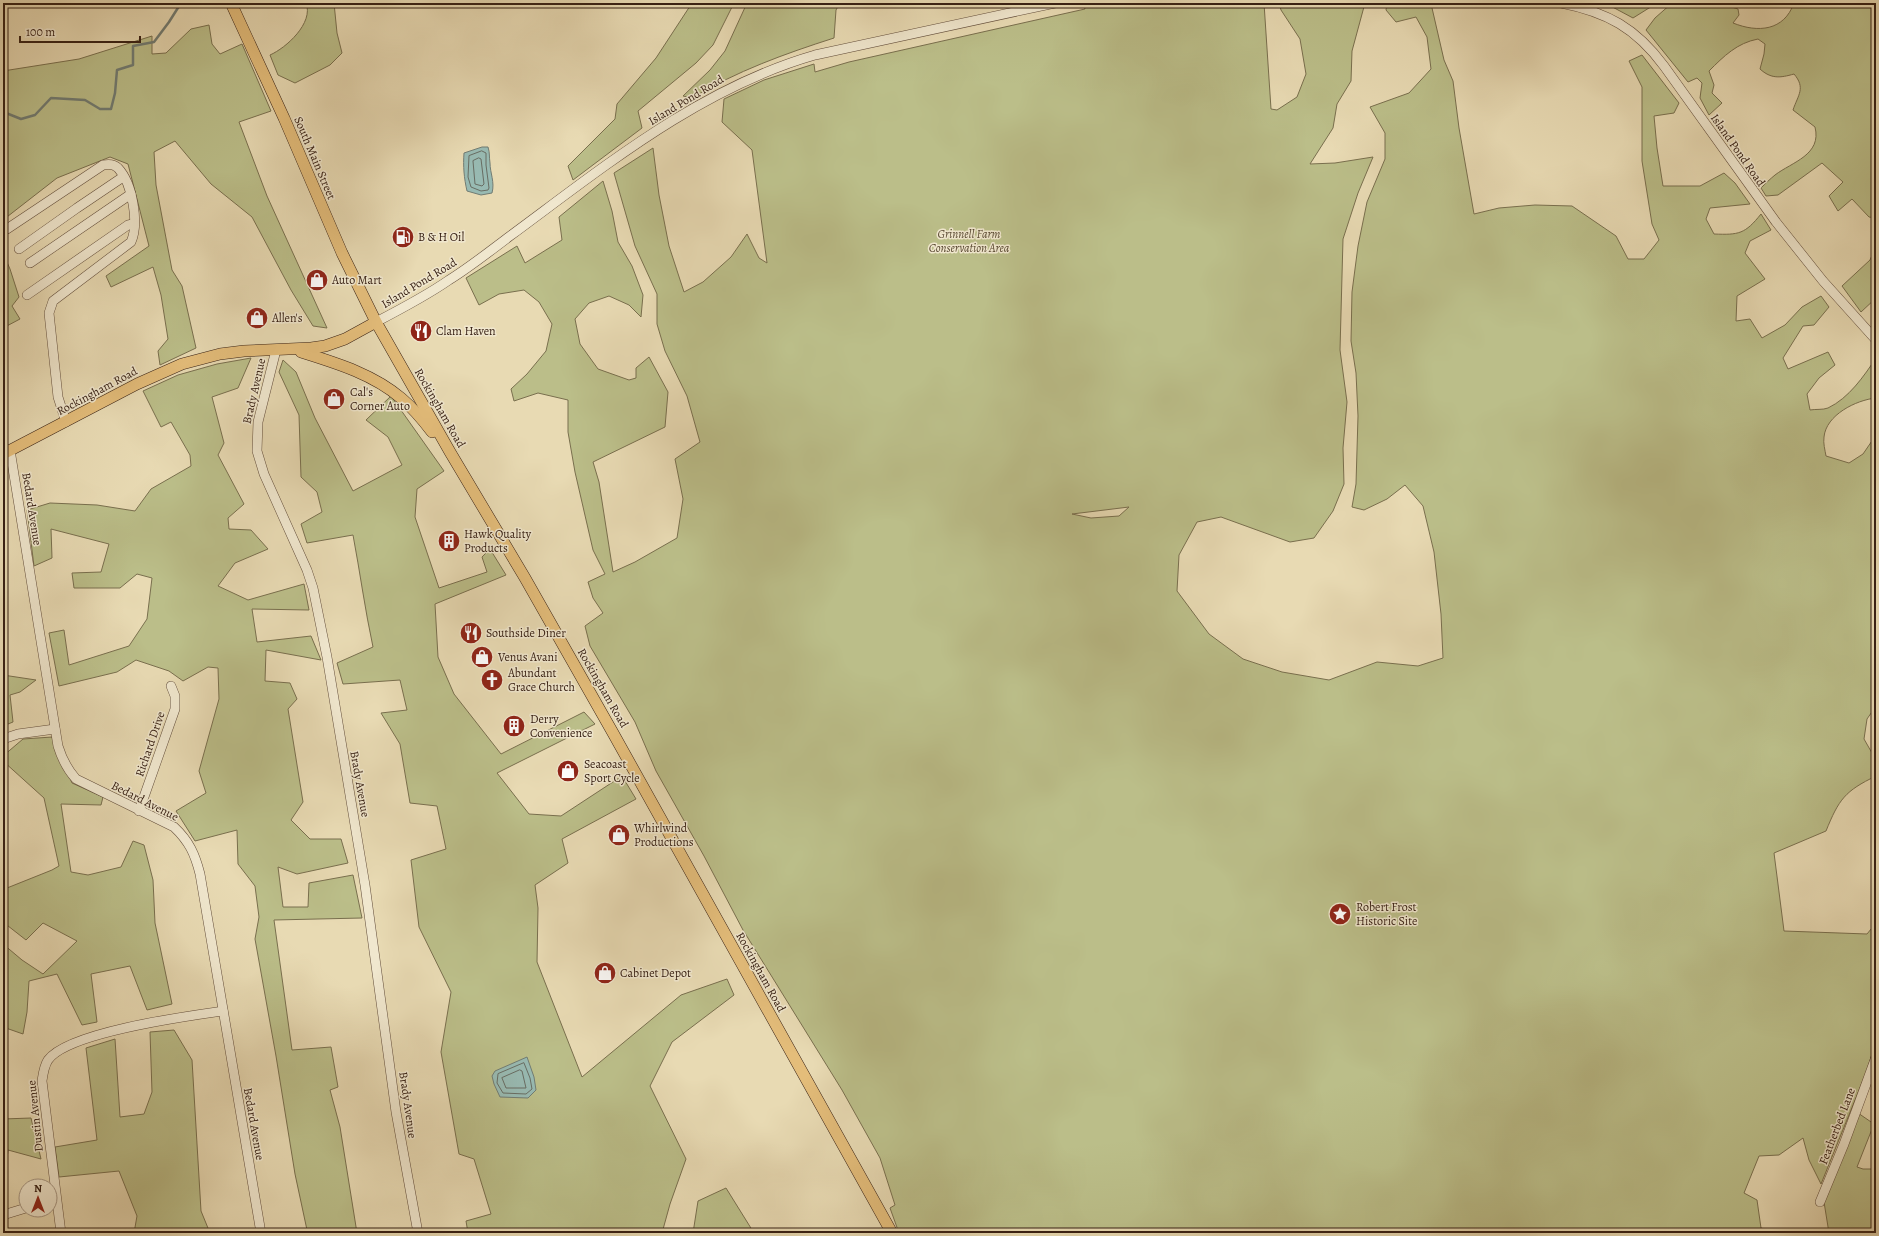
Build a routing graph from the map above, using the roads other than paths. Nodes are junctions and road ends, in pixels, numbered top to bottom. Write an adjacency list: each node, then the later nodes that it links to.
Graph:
1 (231, 3): 11 (main road, South Main Street)
2 (1055, 3): 11 (street, Island Pond Road)
3 (1561, 3): 12 (street, Island Pond Road)
4 (123, 177): 5 (street); 7 (street); 8 (street)
5 (131, 194): 6 (street); 9 (street)
6 (133, 224): 10 (street); 15 (street)
7 (7, 229)
8 (19, 249)
9 (30, 263)
10 (27, 295)
11 (376, 322): 14 (main road, Rockingham Road); 17 (main road, Rockingham Road)
12 (1876, 340)
13 (276, 350): 14 (main road, Rockingham Road); 15 (main road, Rockingham Road); 31 (street, Brady Avenue)
14 (295, 350): 17 (main road)
15 (66, 422): 16 (main road, Rockingham Road)
16 (6, 452): 19 (street, Bedard Avenue)
17 (450, 452): 32 (main road, Rockingham Road)
18 (171, 686): 21 (street, Richard Drive)
19 (55, 729): 20 (street); 21 (street, Bedard Avenue)
20 (3, 739)
21 (139, 811): 22 (street, Bedard Avenue)
22 (223, 1011): 24 (street, Dustin Avenue); 30 (street, Bedard Avenue)
23 (1876, 1058): 25 (street, Featherbed Lane)
24 (51, 1178)
25 (1820, 1202)
26 (18, 1210): 27 (street)
27 (3, 1215)
28 (57, 1218): 29 (street, Dustin Avenue)
29 (61, 1233)
30 (261, 1233)
31 (418, 1233)
32 (892, 1233)

